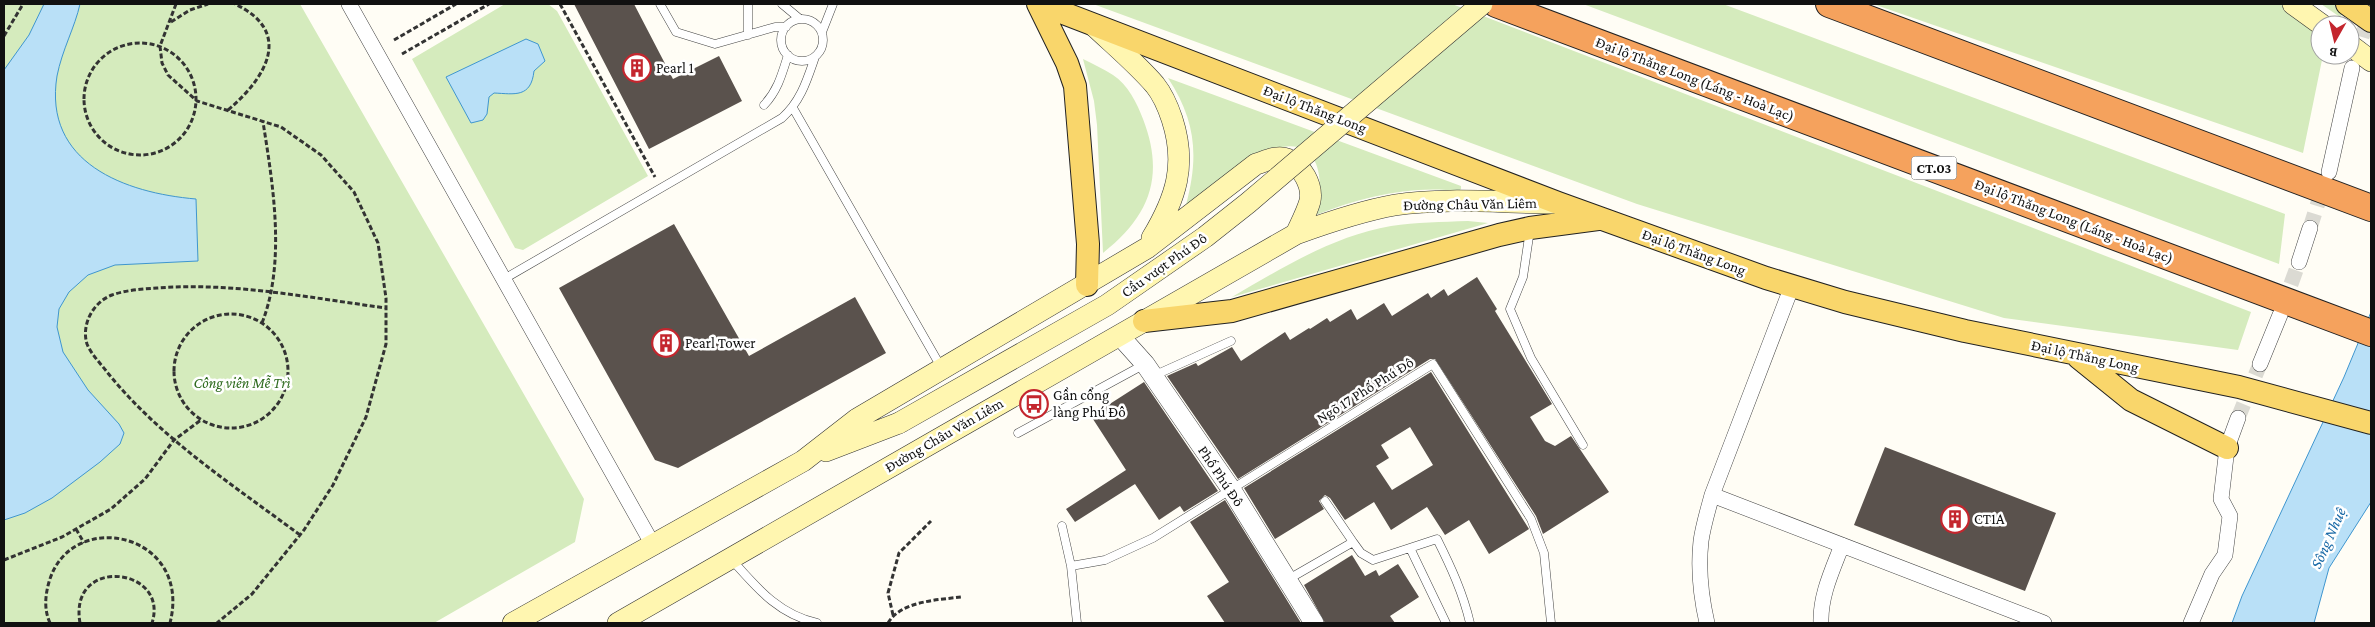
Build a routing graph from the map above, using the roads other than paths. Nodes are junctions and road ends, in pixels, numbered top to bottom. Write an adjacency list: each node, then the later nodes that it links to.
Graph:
1 (348, 4): 33 (street)
2 (660, 4): 18 (lane)
3 (748, 4): 18 (lane)
4 (782, 4): 13 (lane)
5 (833, 4): 17 (lane)
6 (1039, 4): 15 (main road, Đại lộ Thăng Long); 34 (main road)
7 (1482, 4): 50 (main road, Cầu vượt Phú Đô, bridge)
8 (1496, 4): 38 (highway, Đại lộ Thăng Long (Láng - Hoà Lạc) / CT.03)
9 (1829, 4): 26 (highway)
10 (2293, 4): 12 (main road)
11 (2347, 4): 14 (main road)
12 (2310, 16)
13 (800, 19): 16 (lane); 17 (lane)
14 (2371, 21)
15 (1090, 22): 25 (main road, Đại lộ Thăng Long); 31 (main road)
16 (786, 27): 18 (lane); 19 (lane)
17 (822, 32): 20 (lane)
18 (748, 35)
19 (788, 55): 20 (lane); 22 (lane)
20 (815, 57): 23 (lane)
21 (2362, 64): 24 (street)
22 (764, 104)
23 (793, 108): 33 (lane); 43 (lane)
24 (2329, 172)
25 (1558, 203): 27 (main road, Đại lộ Thăng Long); 30 (main road, Đường Châu Văn Liêm)
26 (2371, 208)
27 (1602, 219): 28 (main road); 35 (main road, Đại lộ Thăng Long)
28 (1530, 228): 37 (main road); 48 (lane)
29 (2310, 228): 32 (street)
30 (1296, 234): 31 (main road); 37 (main road, Đường Châu Văn Liêm)
31 (1147, 248): 34 (main road)
32 (2299, 262)
33 (504, 279): 56 (street)
34 (1087, 285): 43 (main road)
35 (1792, 286): 41 (main road, Đại lộ Thăng Long); 52 (street)
36 (2280, 315): 42 (street)
37 (1144, 321): 39 (main road, Đường Châu Văn Liêm)
38 (2371, 333)
39 (1119, 335): 44 (street, Phố Phú Đô); 59 (main road, Đường Châu Văn Liêm)
40 (1231, 341): 44 (lane)
41 (2076, 356): 46 (main road, Đại lộ Thăng Long); 49 (main road)
42 (2260, 364)
43 (942, 369): 50 (main road)
44 (1149, 370): 47 (lane); 51 (street, Phố Phú Đô)
45 (2238, 418): 49 (street)
46 (2371, 423)
47 (1018, 433)
48 (1583, 444)
49 (2227, 448): 73 (street)
50 (803, 460): 56 (main road)
51 (1231, 489): 60 (lane); 61 (street, Phố Phú Đô); 69 (lane, Ngõ 17 Phố Phú Đô)
52 (1712, 495): 57 (street); 70 (street)
53 (1325, 501): 55 (lane)
54 (1062, 526): 60 (lane)
55 (1353, 542): 58 (lane); 61 (lane)
56 (653, 545): 62 (main road)
57 (1842, 545): 71 (street); 72 (street)
58 (1410, 548): 67 (lane); 68 (lane)
59 (731, 559): 63 (main road, Đường Châu Văn Liêm); 64 (lane)
60 (1071, 566): 65 (lane)
61 (1287, 580): 66 (street, Phố Phú Đô)
62 (513, 623)
63 (618, 623)
64 (817, 623)
65 (1077, 623)
66 (1314, 623)
67 (1446, 623)
68 (1470, 623)
69 (1552, 623)
70 (1707, 623)
71 (1821, 623)
72 (2041, 623)
73 (2191, 623)

